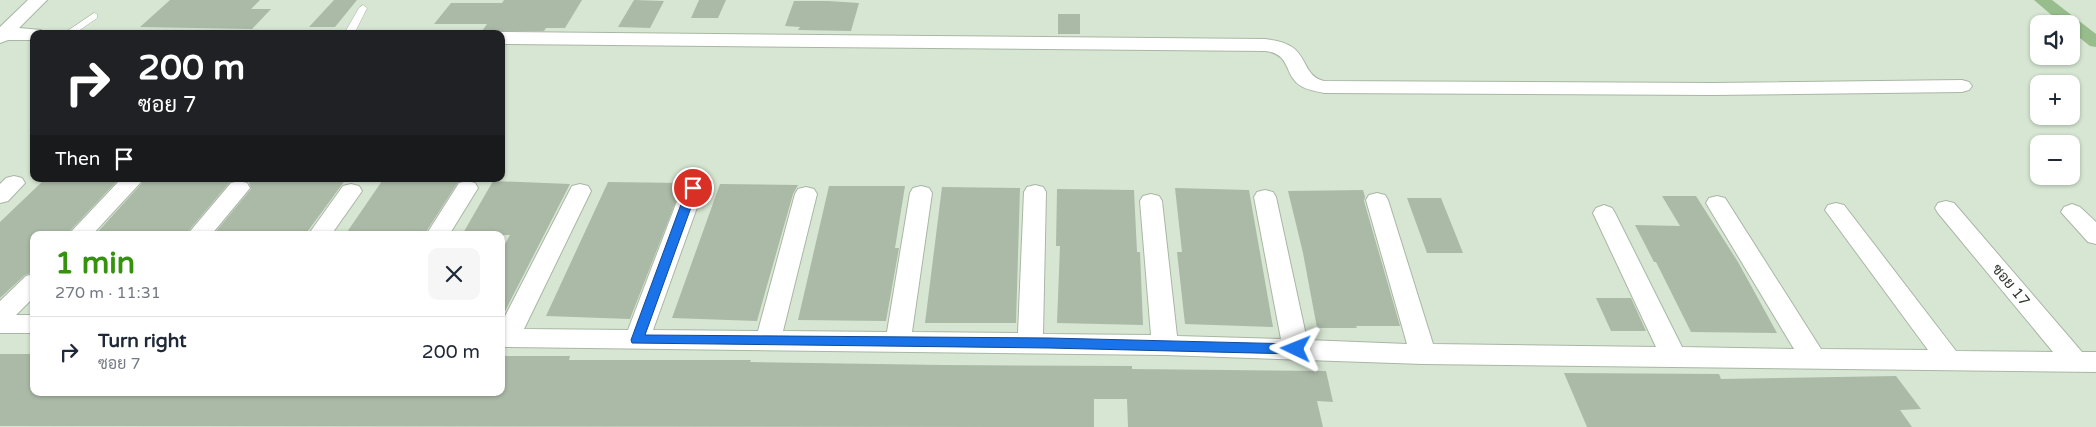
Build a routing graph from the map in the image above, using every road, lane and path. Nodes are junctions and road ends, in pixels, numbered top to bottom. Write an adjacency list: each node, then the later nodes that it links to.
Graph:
1 (38, 0): 7 (street)
2 (363, 8): 5 (lane)
3 (94, 16): 4 (lane)
4 (73, 30)
5 (351, 30)
6 (30, 34): 7 (street)
7 (2, 35)
8 (505, 38): 9 (street)
9 (1962, 86)
10 (130, 182): 27 (street)
11 (238, 188): 28 (street)
12 (467, 188): 30 (street)
13 (693, 188): 40 (street)
14 (351, 191): 29 (street)
15 (580, 191): 36 (street)
16 (1035, 192): 43 (street)
17 (921, 193): 42 (street)
18 (806, 194): 41 (street)
19 (1264, 197): 45 (street)
20 (1377, 200): 46 (street)
21 (1151, 201): 44 (street)
22 (1717, 203): 48 (street)
23 (1946, 208): 50 (street, ซอย 17)
24 (1836, 210): 49 (street)
25 (2072, 212): 31 (street)
26 (1604, 213): 47 (street)
27 (83, 231)
28 (201, 231)
29 (322, 231)
30 (440, 231)
31 (2096, 236)
32 (30, 286): 33 (street)
33 (0, 316)
34 (0, 324): 35 (street)
35 (30, 324)
36 (505, 336)
37 (0, 338): 39 (street)
38 (505, 338): 40 (street)
39 (30, 339)
40 (637, 340): 41 (street)
41 (768, 342): 42 (street)
42 (898, 343): 43 (street)
43 (1030, 343): 44 (street)
44 (1165, 345): 45 (street)
45 (1296, 349): 46 (street)
46 (1423, 354): 47 (street)
47 (1674, 357): 48 (street)
48 (1813, 358): 49 (street)
49 (1949, 360): 50 (street)
50 (2086, 362)

